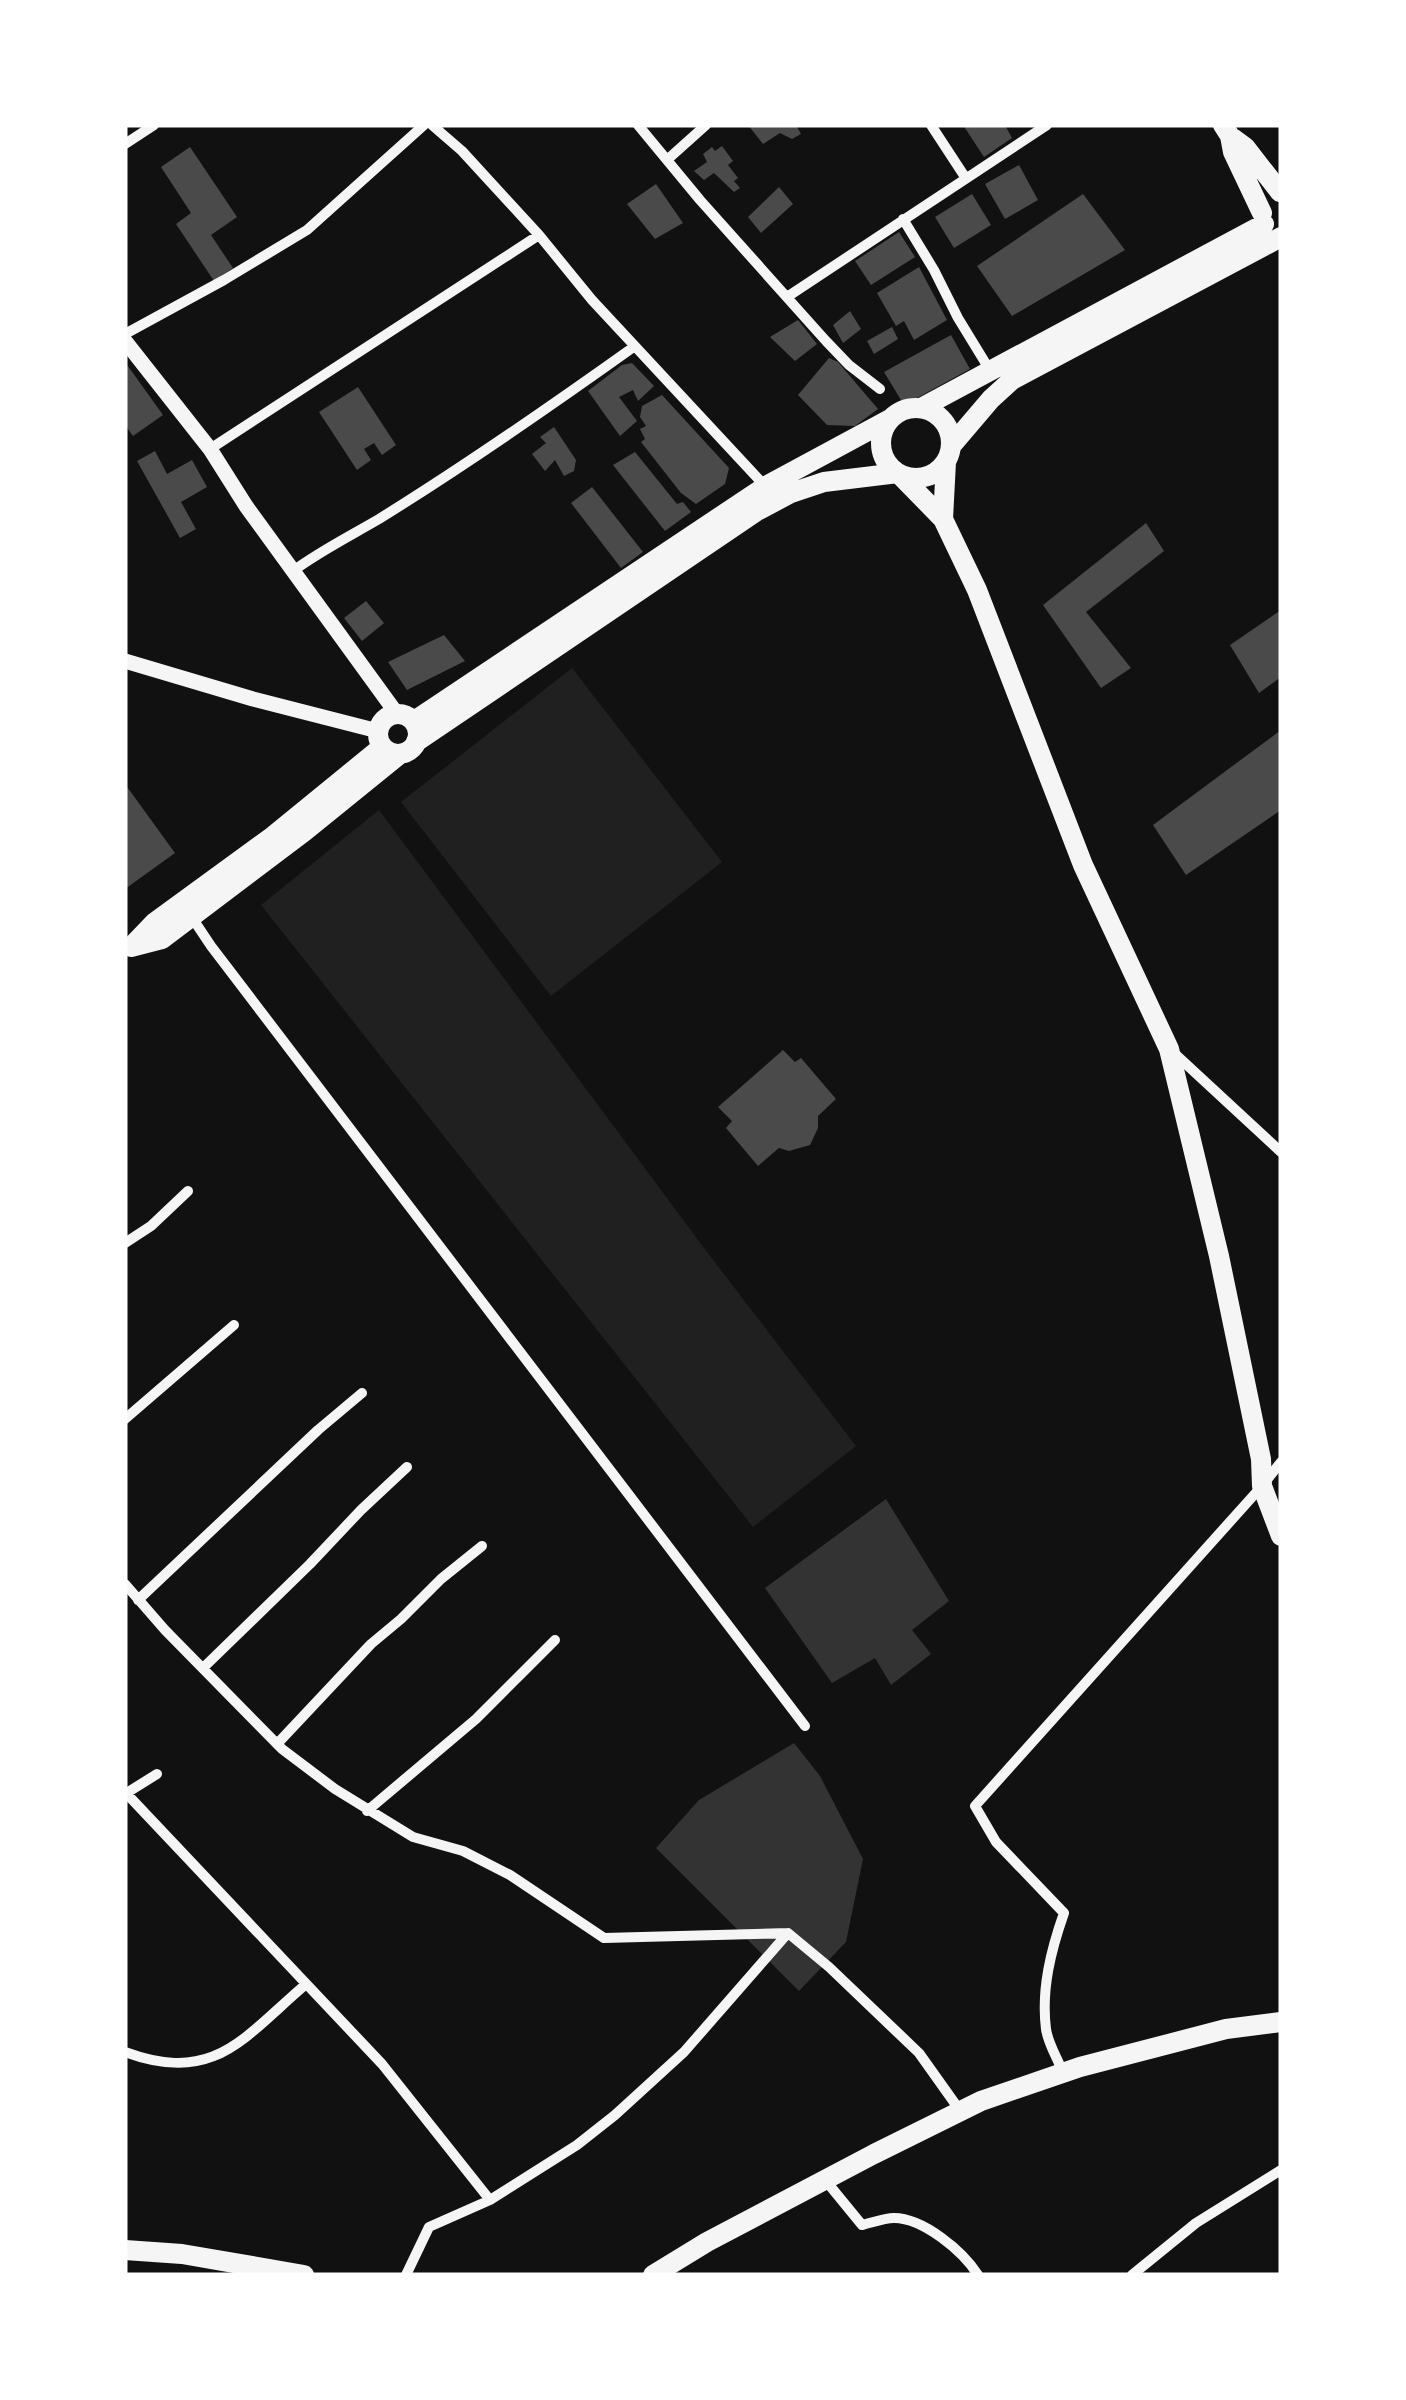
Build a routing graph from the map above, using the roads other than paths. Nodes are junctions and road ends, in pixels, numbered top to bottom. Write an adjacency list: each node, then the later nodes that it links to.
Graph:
1 (154, 125): 8 (street)
2 (428, 125): 14 (street); 16 (street)
3 (638, 125): 9 (street)
4 (706, 125): 9 (street)
5 (931, 125): 10 (street)
6 (1046, 125): 10 (street)
7 (1227, 130): 11 (main road); 13 (main road)
8 (125, 144)
9 (668, 159): 15 (street)
10 (966, 176): 12 (street)
11 (1280, 192): 13 (main road)
12 (903, 219): 15 (street); 18 (street)
13 (1272, 227): 18 (main road); 23 (main road)
14 (539, 236): 17 (street); 22 (street)
15 (787, 297): 19 (street)
16 (125, 338): 22 (street)
17 (635, 346): 25 (street); 27 (street)
18 (991, 372): 20 (main road)
19 (880, 389)
20 (921, 408): 21 (main road); 23 (main road)
21 (890, 419): 24 (main road); 25 (main road)
22 (210, 449): 27 (street)
23 (948, 454): 24 (main road); 26 (main road)
24 (899, 475): 26 (main road); 29 (main road)
25 (766, 486): 29 (main road)
26 (943, 519): 32 (main road)
27 (293, 571): 29 (street)
28 (125, 661): 29 (street)
29 (398, 735): 30 (main road)
30 (187, 910): 31 (main road); 48 (street)
31 (128, 949)
32 (1170, 1049): 33 (street); 41 (main road)
33 (1281, 1152)
34 (188, 1191): 35 (street)
35 (125, 1243)
36 (234, 1325): 38 (street)
37 (362, 1394): 45 (street)
38 (125, 1419)
39 (1281, 1462): 41 (street)
40 (407, 1468): 47 (street)
41 (1262, 1486): 42 (main road); 57 (street)
42 (1281, 1536)
43 (482, 1546): 49 (street)
44 (125, 1584): 45 (street)
45 (138, 1600): 47 (street)
46 (556, 1640): 52 (street)
47 (203, 1668): 49 (street)
48 (805, 1726)
49 (276, 1744): 52 (street)
50 (156, 1774): 51 (street)
51 (125, 1793): 54 (street)
52 (367, 1810): 53 (street)
53 (788, 1933): 58 (street); 61 (street)
54 (305, 1984): 56 (street); 61 (street)
55 (1281, 2022): 57 (main road)
56 (125, 2052)
57 (1063, 2073): 58 (main road)
58 (961, 2112): 60 (main road)
59 (1281, 2170): 67 (street)
60 (826, 2180): 63 (street); 66 (main road)
61 (490, 2200): 65 (street)
62 (125, 2250): 64 (main road)
63 (972, 2273)
64 (304, 2275)
65 (406, 2275)
66 (653, 2275)
67 (1132, 2275)

